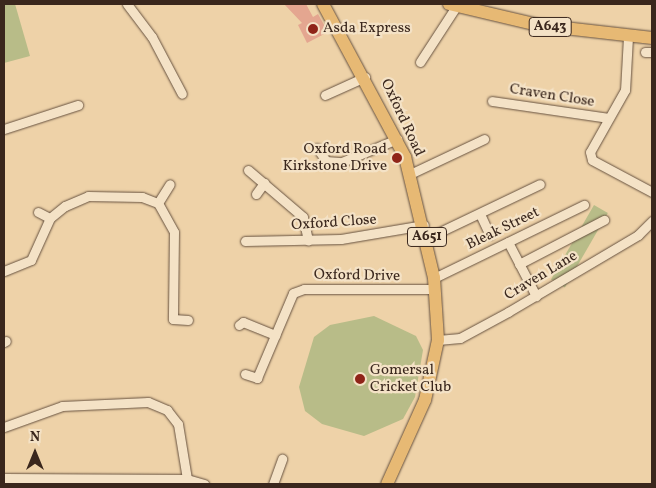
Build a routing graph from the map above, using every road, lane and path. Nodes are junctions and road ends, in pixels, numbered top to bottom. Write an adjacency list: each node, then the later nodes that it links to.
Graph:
1 (127, 4): 8 (street)
2 (323, 4): 7 (main road, Oxford Road / A651)
3 (453, 5): 4 (main road, A643); 6 (street)
4 (628, 37): 5 (main road, A643); 12 (street)
5 (652, 38)
6 (420, 62)
7 (365, 78): 9 (street); 14 (main road, Oxford Road / A651)
8 (182, 94)
9 (325, 95)
10 (492, 101): 12 (street, Craven Close)
11 (78, 105): 13 (street)
12 (608, 118): 22 (street)
13 (4, 129)
14 (397, 139): 16 (street); 18 (main road, Oxford Road / A651)
15 (484, 139): 18 (street)
16 (317, 148)
17 (248, 170): 19 (street)
18 (410, 174): 31 (main road, Oxford Road / A651)
19 (264, 183): 23 (street); 34 (street)
20 (170, 184): 24 (street)
21 (536, 188): 27 (street)
22 (652, 192)
23 (256, 194)
24 (158, 203): 28 (street); 41 (street)
25 (584, 204): 36 (street, Bleak Street)
26 (38, 212): 28 (street)
27 (480, 214): 32 (street); 33 (street)
28 (50, 218): 38 (street)
29 (604, 220): 37 (street)
30 (652, 221): 40 (street, Craven Lane)
31 (424, 225): 33 (main road, Oxford Road / A651); 34 (street, Oxford Close)
32 (490, 235)
33 (427, 238): 39 (main road, Oxford Road / A651)
34 (308, 240): 35 (street, Oxford Close)
35 (245, 241)
36 (508, 242): 37 (street); 39 (street, Bleak Street)
37 (520, 264): 40 (street)
38 (4, 271)
39 (435, 284): 43 (street, Oxford Drive); 44 (main road, Oxford Road / A651)
40 (536, 296): 44 (street, Craven Lane)
41 (188, 320)
42 (241, 321): 43 (street)
43 (275, 335): 45 (street, Oxford Drive)
44 (438, 340): 54 (main road, Oxford Road / A651)
45 (245, 374)
46 (4, 427): 49 (street)
47 (282, 459): 53 (street)
48 (4, 478): 50 (street)
49 (187, 479): 51 (street); 52 (street)
50 (50, 483): 51 (street)
51 (158, 483)
52 (204, 484)
53 (273, 484)
54 (387, 484)

